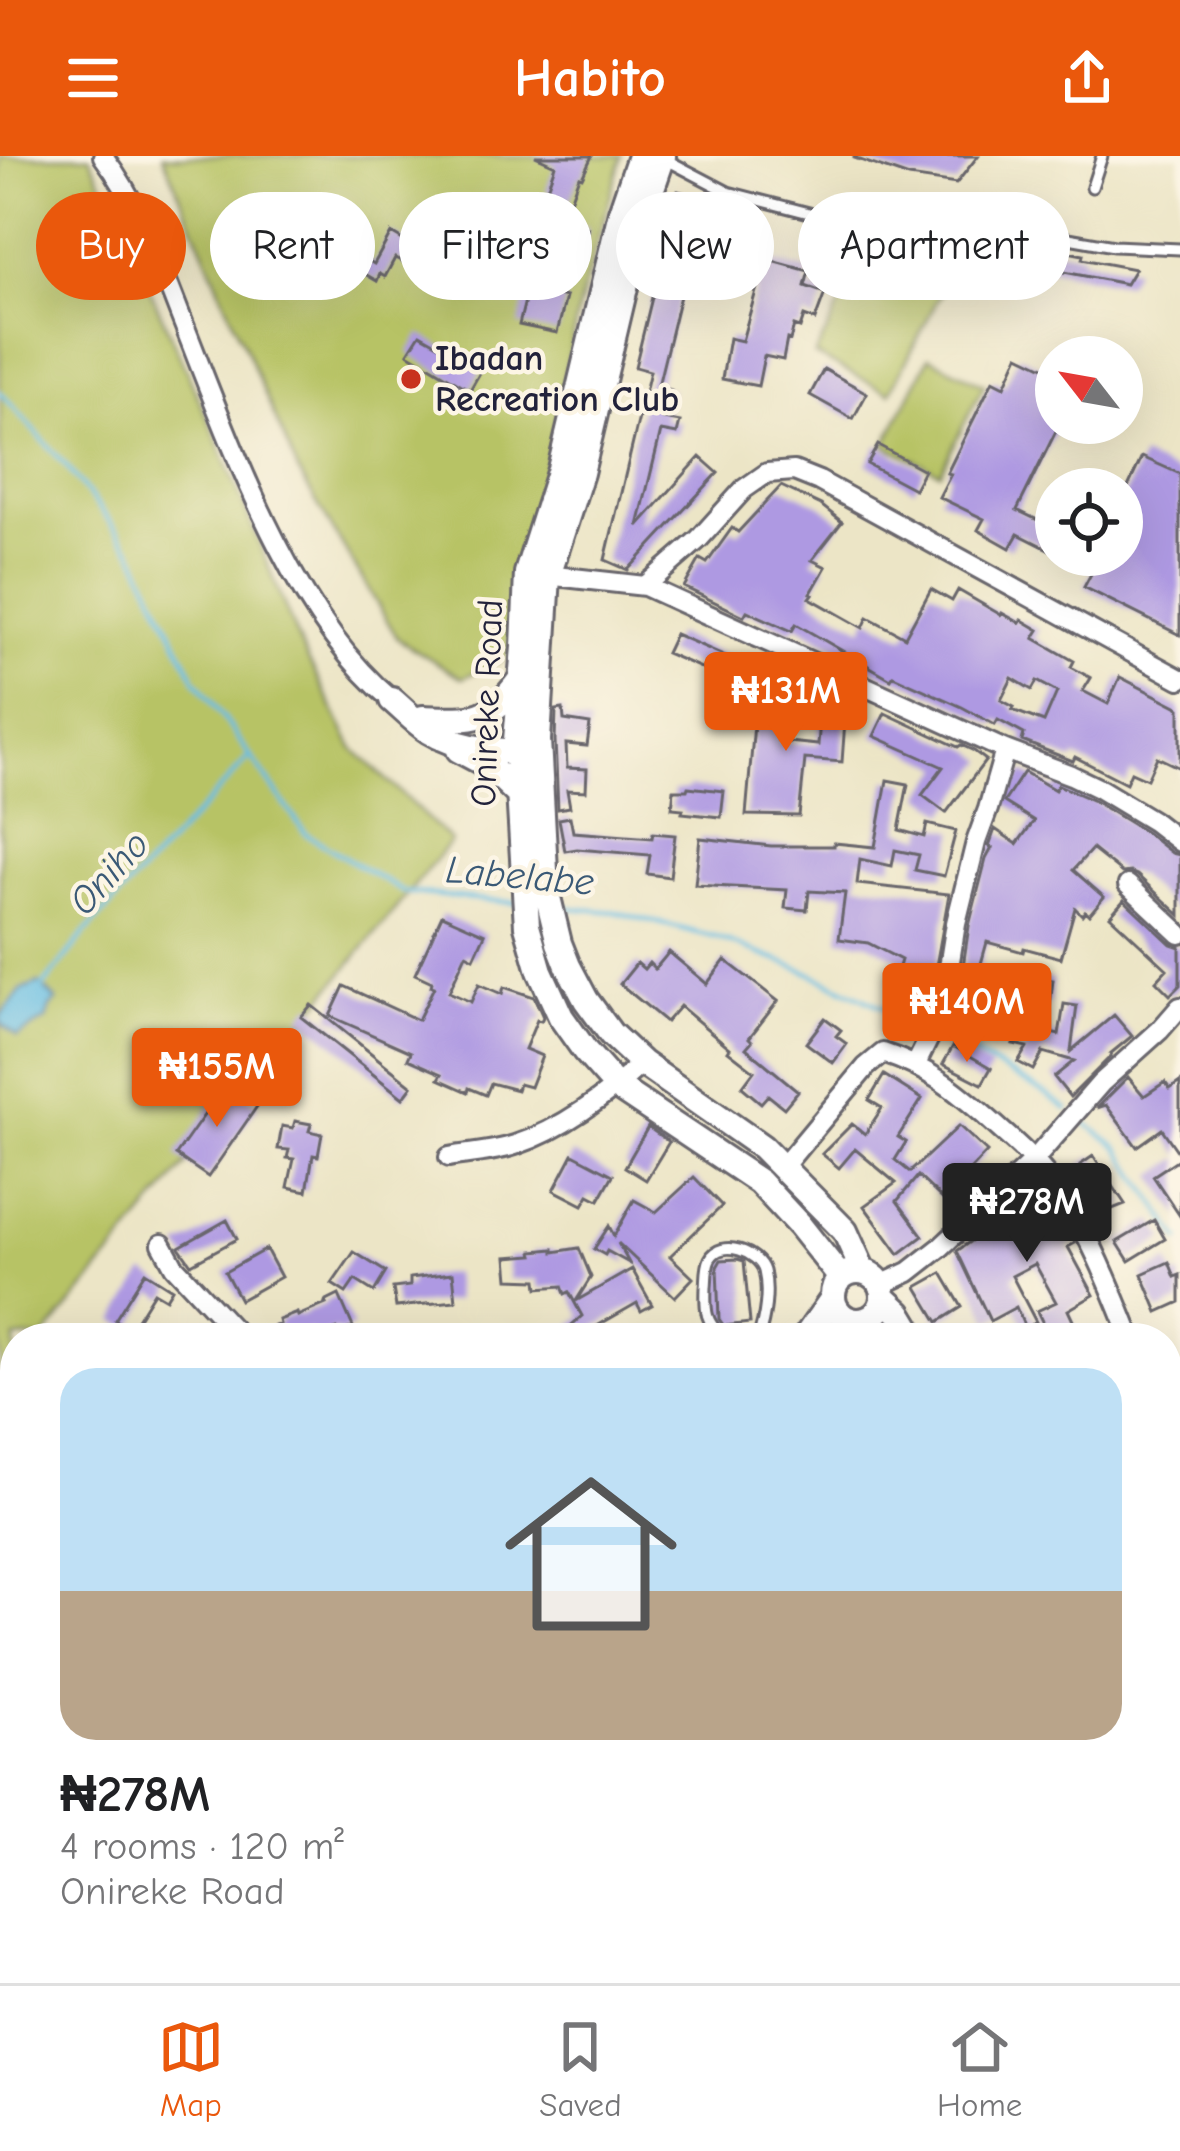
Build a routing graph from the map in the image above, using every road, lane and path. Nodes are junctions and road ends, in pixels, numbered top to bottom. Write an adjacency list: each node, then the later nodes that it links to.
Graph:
1 (103, 156): 10 (street)
2 (656, 156): 5 (lane); 6 (main road, Onireke Road)
3 (1102, 156): 4 (lane)
4 (1092, 187)
5 (1180, 249)
6 (537, 574): 7 (street); 8 (main road, Onireke Road); 13 (main road, Onireke Road)
7 (645, 586): 9 (street); 14 (street)
8 (521, 678): 11 (main road); 13 (main road, Onireke Road)
9 (1180, 679)
10 (392, 700): 11 (main road); 12 (main road)
11 (424, 718): 13 (main road)
12 (448, 741): 13 (main road); 15 (main road)
13 (527, 746): 15 (main road, Onireke Road); 18 (main road, Onireke Road)
14 (1005, 750): 16 (street); 22 (street)
15 (518, 794): 18 (main road, Onireke Road)
16 (1180, 842)
17 (1128, 885): 19 (street)
18 (535, 890): 21 (main road, Onireke Road); 23 (main road, Onireke Road)
19 (1180, 934)
20 (1180, 1007): 25 (street)
21 (642, 1064): 23 (street); 26 (main road, Onireke Road)
22 (916, 1064): 25 (street); 26 (street)
23 (616, 1087): 24 (street); 28 (main road, Onireke Road)
24 (449, 1157)
25 (1034, 1160): 28 (street); 36 (street)
26 (782, 1168): 28 (main road, Onireke Road)
27 (162, 1244): 29 (street)
28 (860, 1286): 32 (main road); 33 (main road); 34 (main road); 35 (main road, Onireke Road)
29 (227, 1323)
30 (709, 1323): 31 (lane)
31 (764, 1323)
32 (821, 1323)
33 (852, 1323)
34 (867, 1323)
35 (906, 1323)
36 (1124, 1323)

